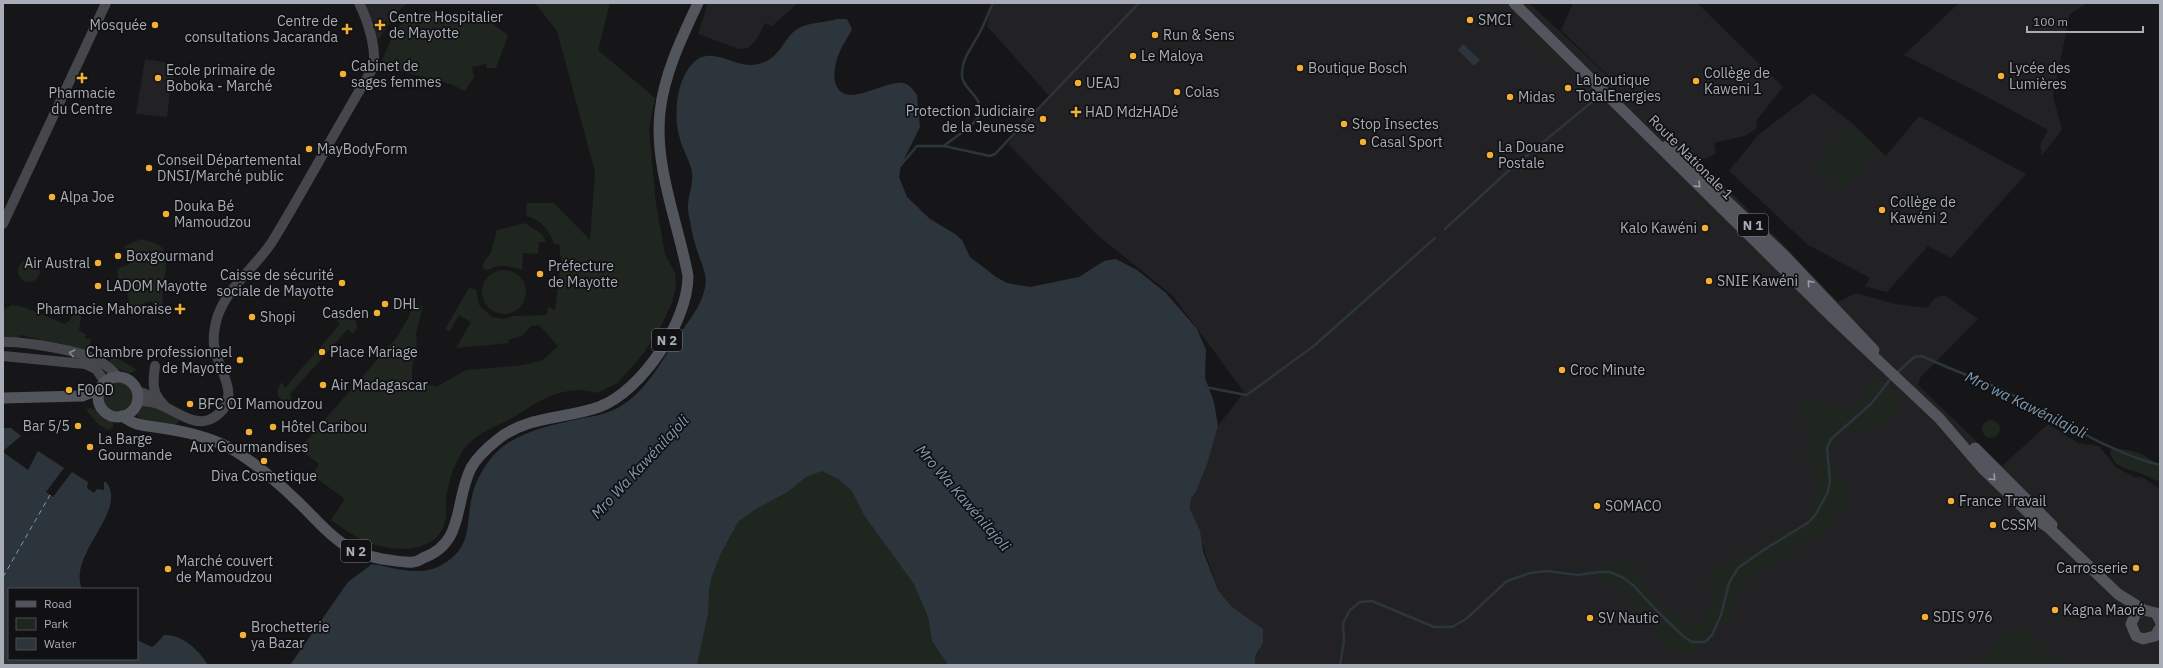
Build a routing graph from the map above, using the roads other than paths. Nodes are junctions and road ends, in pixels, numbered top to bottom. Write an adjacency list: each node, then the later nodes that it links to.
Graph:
1 (106, 3): 6 (street)
2 (359, 3): 17 (street)
3 (698, 3): 19 (main road, N 2)
4 (1514, 3): 10 (main road, Route Nationale 1 / N 1, one-way to 10)
5 (1522, 3): 10 (main road, Route Nationale 1 / N 1, one-way to 5)
6 (3, 224)
7 (3, 342): 11 (street, one-way to 7)
8 (3, 356): 12 (street)
9 (155, 366): 16 (street)
10 (1886, 366): 20 (main road, Route Nationale 1 / N 1)
11 (118, 377): 12 (main road); 13 (main road)
12 (102, 386): 14 (main road); 18 (main road)
13 (137, 396): 16 (street); 17 (street); 19 (main road)
14 (58, 397): 15 (main road); 18 (main road)
15 (3, 398)
16 (158, 399): 17 (street)
17 (166, 406)
18 (101, 407): 19 (main road)
19 (126, 414)
20 (2118, 594): 21 (main road, Route Nationale 1 / N 1); 22 (main road, Route Nationale 1 / N 1)
21 (2144, 610): 22 (main road); 23 (main road, Route Nationale 1 / N 1)
22 (2132, 620): 25 (main road, Route Nationale 1 / N 1)
23 (2160, 621)
24 (2160, 629): 25 (main road, Route Nationale 1 / N 1)
25 (2156, 640)

